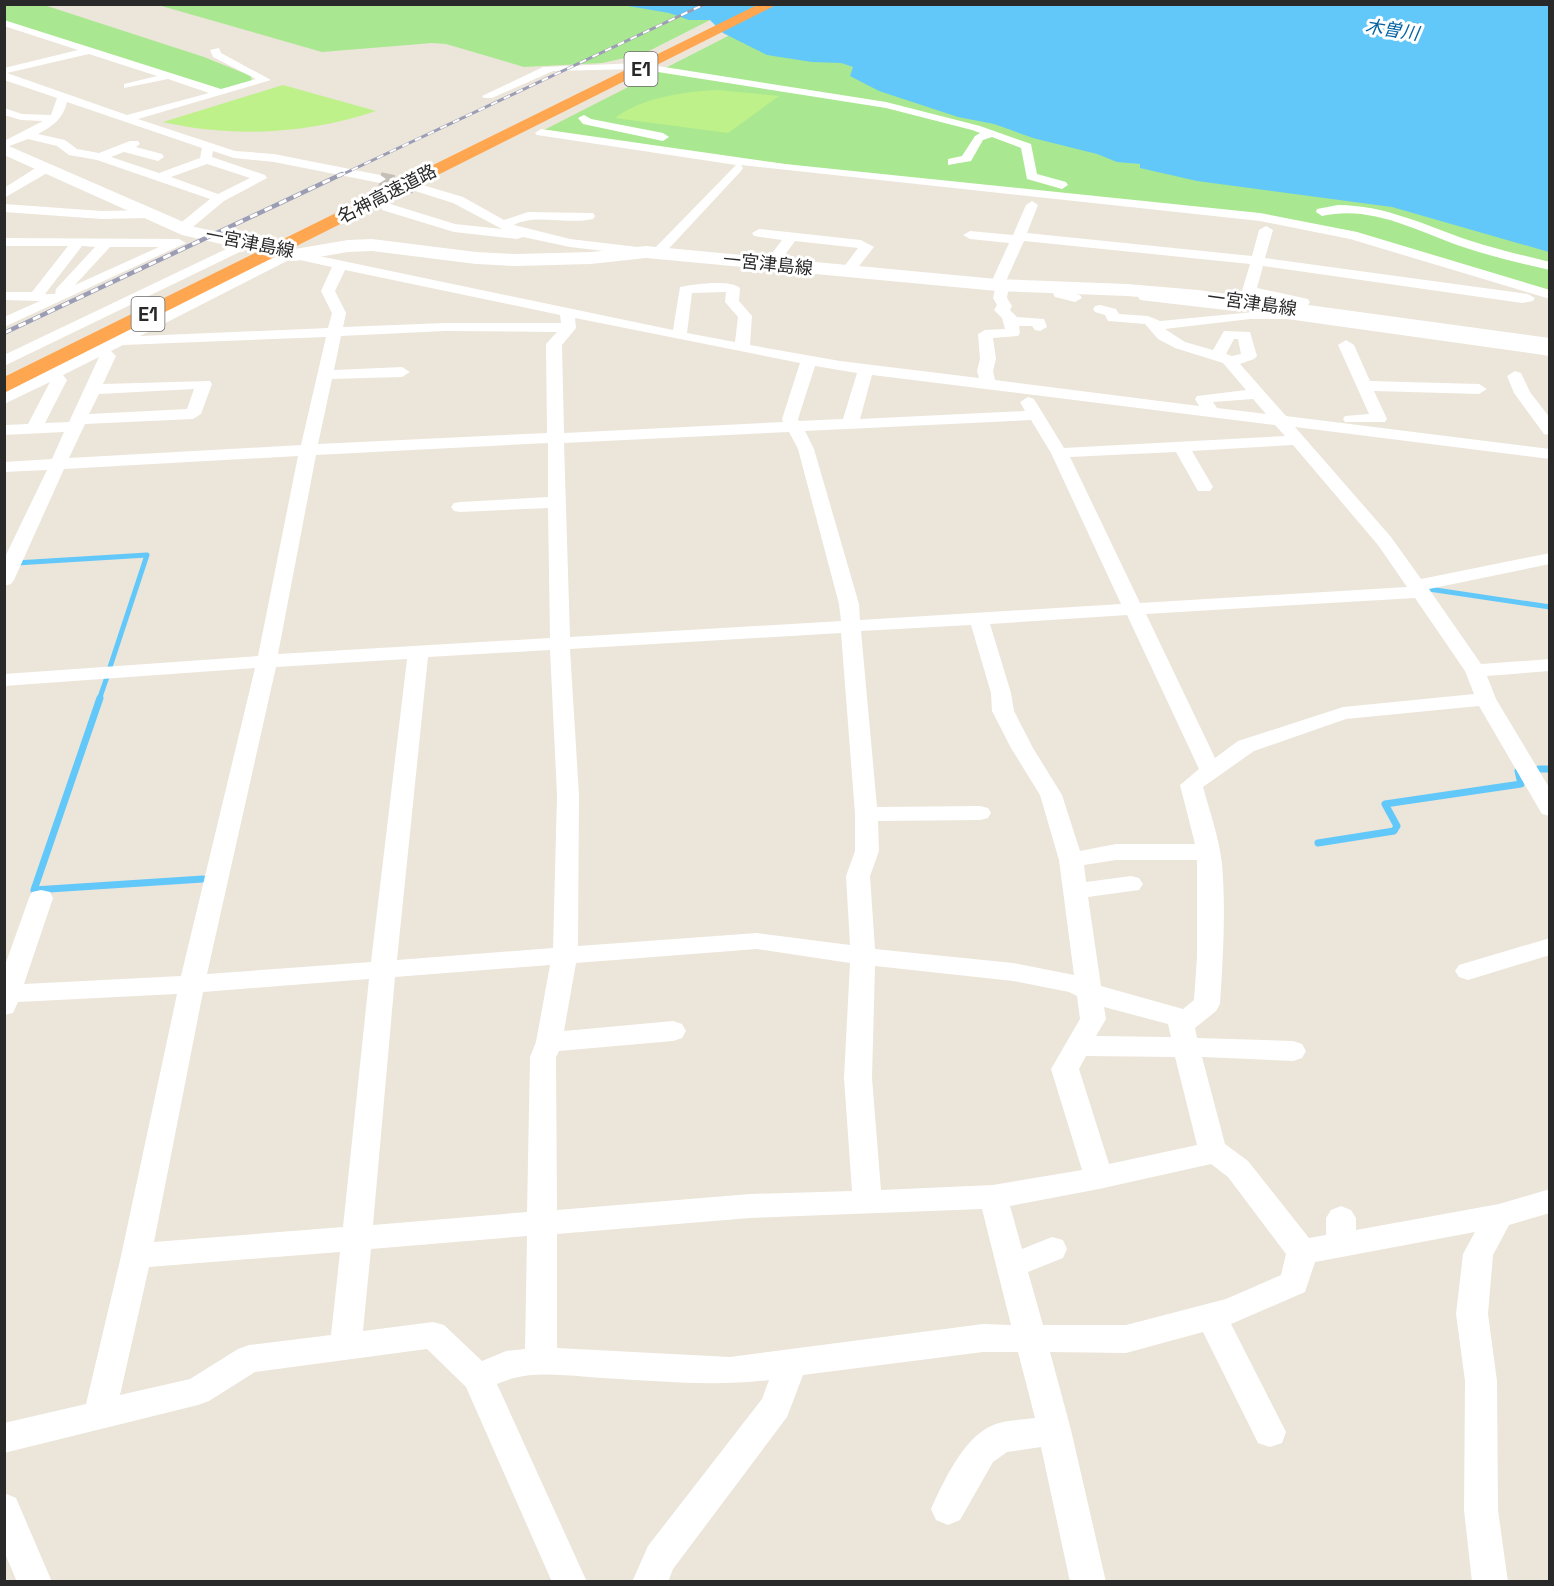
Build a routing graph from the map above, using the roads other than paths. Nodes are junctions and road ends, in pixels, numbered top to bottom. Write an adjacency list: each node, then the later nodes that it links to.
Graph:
1 (748, 4): 104 (highway, 名神高速道路 / E1)
2 (771, 4): 67 (highway, 名神高速道路 / E1)
3 (4, 23): 5 (street)
4 (215, 50): 13 (street)
5 (89, 51): 7 (street); 8 (street)
6 (674, 72): 9 (street); 10 (street); 15 (street)
7 (4, 76): 14 (street)
8 (169, 76): 11 (street); 13 (street)
9 (702, 76): 12 (street); 21 (street)
10 (657, 82)
11 (128, 86)
12 (687, 86)
13 (221, 93): 19 (street)
14 (64, 96): 17 (street); 19 (street)
15 (488, 96)
16 (4, 111): 17 (street)
17 (53, 118): 22 (street)
18 (584, 118): 23 (street)
19 (126, 119): 25 (street)
20 (541, 133): 33 (street)
21 (992, 133): 29 (street); 47 (street)
22 (26, 135): 26 (street); 27 (street)
23 (671, 138)
24 (699, 142): 35 (street)
25 (208, 146): 28 (street); 36 (street)
26 (4, 147): 32 (main road, 一宮津島線)
27 (100, 157): 30 (street); 30 (street)
28 (206, 160): 31 (street); 38 (street)
29 (952, 162)
30 (132, 167): 34 (street)
31 (185, 168): 34 (street); 38 (street)
32 (48, 169): 39 (street); 49 (main road, 一宮津島線)
33 (830, 172): 35 (street); 43 (street)
34 (161, 177): 42 (street)
35 (892, 178): 47 (street)
36 (380, 179)
37 (416, 187): 51 (street)
38 (238, 189): 41 (street); 42 (street)
39 (4, 194)
40 (687, 195): 43 (street)
41 (254, 196)
42 (219, 198): 58 (street)
43 (706, 201): 52 (street)
44 (1032, 205): 60 (street)
45 (387, 207): 56 (street)
46 (4, 208): 49 (street)
47 (1187, 208): 76 (street)
48 (1322, 212): 72 (street)
49 (148, 214): 58 (main road, 一宮津島線)
50 (588, 216): 51 (street)
51 (507, 227): 56 (street)
52 (678, 230): 54 (street); 68 (street)
53 (1266, 230): 69 (street)
54 (697, 232)
55 (759, 233): 59 (street)
56 (529, 235): 68 (street)
57 (970, 235): 60 (street)
58 (181, 236): 61 (main road, 一宮津島線); 64 (street); 66 (street); 79 (street)
59 (791, 237): 70 (street); 73 (street)
60 (1018, 238): 69 (street); 74 (street)
61 (225, 240): 65 (main road, 一宮津島線); 79 (street)
62 (4, 242): 63 (street)
63 (79, 242): 64 (street); 78 (street)
64 (107, 243): 79 (street)
65 (244, 244): 67 (main road, 一宮津島線); 82 (street)
66 (196, 247)
67 (293, 249): 68 (main road, 一宮津島線); 71 (street); 92 (street); 111 (highway, 名神高速道路 / E1)
68 (651, 253): 70 (main road, 一宮津島線)
69 (1258, 261): 80 (street); 87 (street)
70 (771, 264): 73 (main road, 一宮津島線)
71 (342, 265): 83 (street); 89 (street)
72 (1550, 266)
73 (847, 272): 74 (main road, 一宮津島線)
74 (1001, 285): 75 (main road, 一宮津島線); 85 (street)
75 (1068, 293): 84 (street); 87 (main road, 一宮津島線)
76 (1550, 295)
77 (4, 296): 78 (street)
78 (36, 296): 79 (street)
79 (68, 302): 82 (street); 86 (street); 94 (street)
80 (1550, 305)
81 (1100, 309): 90 (street)
82 (106, 311): 102 (street)
83 (567, 313): 89 (street); 91 (street); 132 (street)
84 (1285, 315): 90 (street); 96 (street)
85 (1010, 321): 88 (street); 110 (street)
86 (4, 323)
87 (1400, 324): 93 (main road, 一宮津島線)
88 (1040, 327)
89 (335, 332): 92 (street); 108 (street)
90 (1157, 333): 100 (street)
91 (679, 336): 97 (street); 97 (street)
92 (120, 340): 98 (street)
93 (1550, 344)
94 (4, 345)
95 (1346, 345): 113 (street)
96 (1511, 347): 99 (street); 101 (street)
97 (742, 348): 103 (street)
98 (100, 350): 107 (street); 116 (street)
99 (1550, 351)
100 (1224, 359): 100 (street); 118 (street)
101 (1550, 360)
102 (4, 361)
103 (809, 361): 105 (street); 128 (street)
104 (4, 370)
105 (866, 370): 110 (street); 126 (street)
106 (402, 372): 108 (street)
107 (51, 375): 119 (street); 129 (street)
108 (325, 375): 135 (street)
109 (1515, 376): 131 (street)
110 (988, 384): 115 (street)
111 (4, 386)
112 (166, 386): 114 (street); 122 (street); 122 (street)
113 (1364, 386): 117 (street); 127 (street)
114 (127, 387): 116 (street); 123 (street)
115 (1020, 388): 120 (street); 121 (street)
116 (93, 389): 125 (street)
117 (1479, 389)
118 (1259, 394): 120 (street); 124 (street)
119 (4, 399)
120 (1211, 411): 124 (street)
121 (1035, 415): 126 (street); 136 (street)
122 (154, 416): 123 (street)
123 (114, 418): 125 (street)
124 (1282, 421): 127 (street); 133 (street)
125 (77, 423): 129 (street); 138 (street)
126 (850, 423): 128 (street)
127 (1314, 424): 137 (street)
128 (794, 426): 132 (street); 148 (street)
129 (34, 429): 130 (street)
130 (4, 430)
131 (1550, 430)
132 (556, 438): 135 (street); 141 (street)
133 (1298, 440): 134 (street); 145 (street)
134 (1181, 446): 136 (street); 140 (street)
135 (308, 450): 138 (street); 151 (street)
136 (1059, 453): 146 (street)
137 (1550, 454)
138 (58, 464): 139 (street); 144 (street)
139 (4, 467)
140 (1204, 487)
141 (557, 502): 142 (street); 149 (street)
142 (460, 507)
143 (1550, 558): 145 (street)
144 (6, 573)
145 (1419, 589): 146 (street); 153 (street)
146 (1134, 610): 147 (street); 156 (street)
147 (979, 619): 148 (street); 161 (street)
148 (850, 626): 149 (street); 159 (street)
149 (560, 644): 150 (street); 166 (street)
150 (418, 652): 151 (street); 168 (street)
151 (267, 661): 154 (street); 170 (street)
152 (1550, 665): 153 (street)
153 (1475, 670): 155 (street)
154 (4, 680)
155 (1486, 699): 156 (street); 157 (street)
156 (1210, 770): 160 (street)
157 (1550, 809)
158 (980, 813): 159 (street)
159 (866, 814): 167 (street)
160 (1208, 852): 161 (street); 173 (street)
161 (1071, 860): 163 (street)
162 (1131, 884): 163 (street)
163 (1074, 891): 171 (street)
164 (41, 898): 172 (street)
165 (1550, 946): 169 (street)
166 (565, 955): 167 (street); 168 (street); 176 (street)
167 (863, 956): 171 (street); 184 (street)
168 (383, 969): 170 (street); 188 (street)
169 (1468, 972)
170 (192, 984): 172 (street); 191 (street)
171 (1088, 992): 173 (street); 177 (street)
172 (6, 998)
173 (1187, 1020): 178 (street)
174 (673, 1031): 175 (street)
175 (588, 1039): 176 (street); 179 (street)
176 (549, 1042): 187 (street)
177 (1078, 1046): 178 (street); 182 (street)
178 (1186, 1047): 180 (street); 181 (street)
179 (647, 1048)
180 (1293, 1051)
181 (1215, 1152): 182 (street); 190 (street)
182 (1099, 1178): 183 (street)
183 (993, 1197): 184 (street); 192 (street)
184 (867, 1200): 187 (street)
185 (1550, 1201): 186 (street)
186 (1498, 1216): 190 (street); 209 (street)
187 (542, 1222): 188 (street); 196 (street)
188 (358, 1236): 191 (street); 195 (street)
189 (1052, 1249): 192 (street)
190 (1302, 1252): 193 (street)
191 (136, 1256): 199 (street)
192 (1012, 1266): 194 (street)
193 (1211, 1316): 194 (street); 201 (street)
194 (1031, 1338): 197 (street); 200 (street)
195 (346, 1346): 198 (street); 199 (street)
196 (541, 1362): 197 (street); 198 (street)
197 (791, 1363): 207 (street)
198 (478, 1378): 206 (street)
199 (99, 1416): 202 (street)
200 (1055, 1430): 204 (street); 208 (street)
201 (1270, 1432)
202 (4, 1438)
203 (4, 1509): 205 (street)
204 (948, 1509)
205 (35, 1581)
206 (570, 1581)
207 (650, 1581)
208 (1088, 1581)
209 (1490, 1581)

